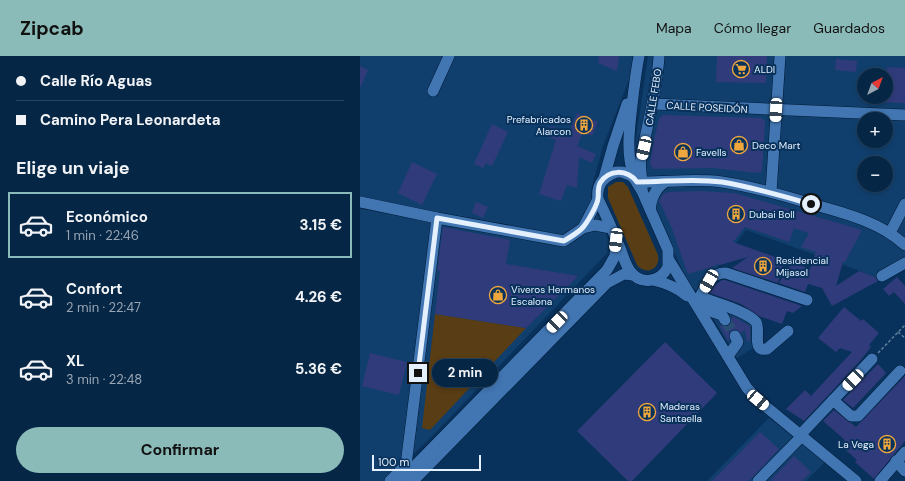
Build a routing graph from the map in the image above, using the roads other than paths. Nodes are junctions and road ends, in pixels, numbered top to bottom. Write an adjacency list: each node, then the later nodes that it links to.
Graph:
1 (448, 56): 5 (street)
2 (639, 56): 6 (street)
3 (659, 56): 7 (street, CALLE FEBO)
4 (780, 56): 8 (street)
5 (433, 90)
6 (633, 90): 11 (street); 12 (street)
7 (654, 104): 8 (street, CALLE POSEIDÓN); 10 (street, CALLE FEBO)
8 (776, 110): 9 (street, CALLE POSEIDÓN); 14 (street)
9 (905, 114)
10 (641, 161): 12 (street, CALLE FEBO); 12 (street, CALLE FEBO)
11 (604, 178): 12 (street); 15 (street)
12 (636, 179): 13 (street); 18 (street)
13 (666, 182): 14 (street); 18 (street)
14 (771, 192): 22 (street)
15 (598, 199): 20 (street); 21 (street)
16 (360, 202): 19 (street)
17 (905, 204): 22 (street)
18 (650, 209): 25 (street)
19 (437, 218): 20 (street); 42 (street)
20 (583, 228): 21 (street)
21 (611, 228): 23 (street)
22 (890, 233): 24 (street)
23 (616, 245): 27 (street); 42 (street); 45 (street)
24 (905, 245)
25 (669, 260): 29 (street); 31 (street)
26 (905, 263): 28 (street)
27 (633, 275): 29 (street); 46 (street)
28 (882, 276)
29 (653, 280): 31 (street)
30 (807, 300): 31 (street)
31 (697, 302): 32 (street); 32 (street); 35 (street)
32 (712, 302): 33 (street)
33 (788, 331)
34 (735, 336): 35 (street)
35 (728, 356): 39 (street)
36 (872, 359): 38 (street)
37 (900, 371): 38 (street)
38 (833, 400): 39 (street)
39 (802, 435): 47 (street); 48 (street)
40 (905, 452): 41 (street)
41 (896, 462): 43 (street); 49 (street)
42 (406, 465): 44 (street)
43 (905, 471)
44 (390, 481)
45 (400, 481)
46 (413, 481)
47 (758, 481)
48 (856, 481)
49 (880, 481)

